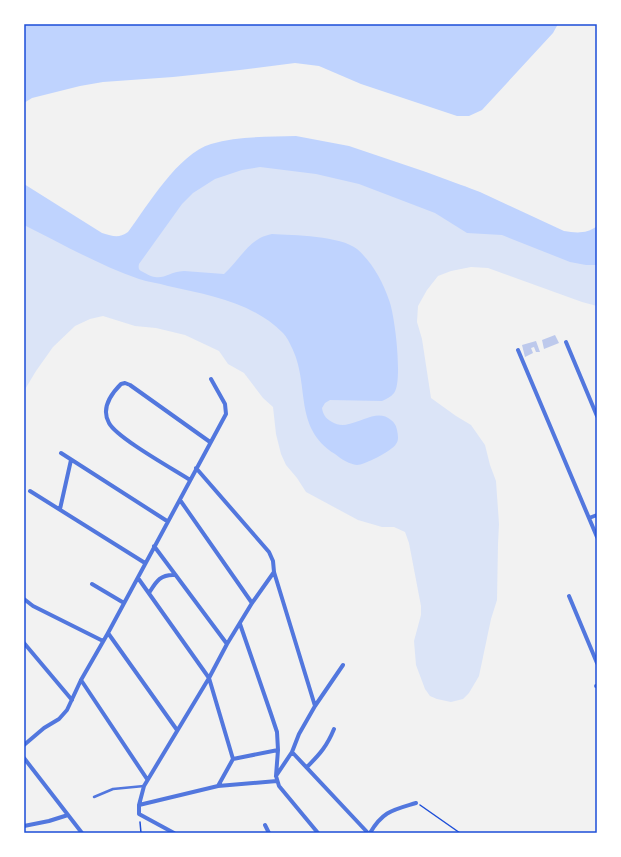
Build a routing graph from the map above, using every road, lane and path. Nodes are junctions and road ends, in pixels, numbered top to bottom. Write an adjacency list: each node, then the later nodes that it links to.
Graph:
1 (566, 342): 4 (street)
2 (518, 350): 14 (street)
3 (211, 379): 5 (street)
4 (597, 416)
5 (210, 442): 8 (street); 9 (street)
6 (61, 453): 7 (street)
7 (72, 460): 12 (street); 15 (street)
8 (196, 468): 9 (street); 19 (street)
9 (190, 480): 11 (street)
10 (30, 490): 12 (street)
11 (180, 500): 15 (street); 27 (street)
12 (60, 509): 18 (street)
13 (597, 515): 14 (street)
14 (589, 518): 16 (street)
15 (167, 521): 17 (street)
16 (597, 537)
17 (154, 546): 18 (street); 20 (street)
18 (145, 563): 21 (street)
19 (274, 572): 27 (street); 38 (street)
20 (175, 575): 23 (street); 32 (street)
21 (138, 578): 23 (street); 26 (street)
22 (92, 584): 26 (street)
23 (148, 593): 35 (street)
24 (569, 596): 33 (street)
25 (24, 599): 30 (street)
26 (124, 603): 29 (street)
27 (252, 603): 28 (street)
28 (240, 624): 32 (street); 42 (street)
29 (108, 633): 30 (street); 40 (street)
30 (103, 641): 36 (street)
31 (24, 643): 37 (street)
32 (227, 644): 35 (street)
33 (597, 662)
34 (343, 665): 38 (street)
35 (209, 678): 40 (street); 45 (street)
36 (81, 680): 37 (street); 48 (street)
37 (72, 700): 41 (street)
38 (315, 706): 43 (street)
39 (334, 729): 46 (street)
40 (177, 730): 48 (street)
41 (24, 745)
42 (278, 750): 45 (street); 47 (street)
43 (292, 752): 46 (street); 47 (street)
44 (24, 758): 56 (street)
45 (233, 759): 51 (street)
46 (307, 767): 64 (street)
47 (276, 776): 49 (street)
48 (147, 779): 50 (street)
49 (276, 781): 51 (street); 63 (street)
50 (144, 786): 52 (lane); 54 (street)
51 (218, 786): 54 (street)
52 (94, 797)
53 (416, 803): 64 (street); 65 (path)
54 (139, 805): 55 (street)
55 (139, 814): 60 (path); 61 (street)
56 (68, 815): 58 (street); 59 (street)
57 (265, 825): 62 (street)
58 (24, 826)
59 (82, 833)
60 (141, 833)
61 (174, 833)
62 (269, 833)
63 (318, 833)
64 (369, 833)
65 (460, 833)

